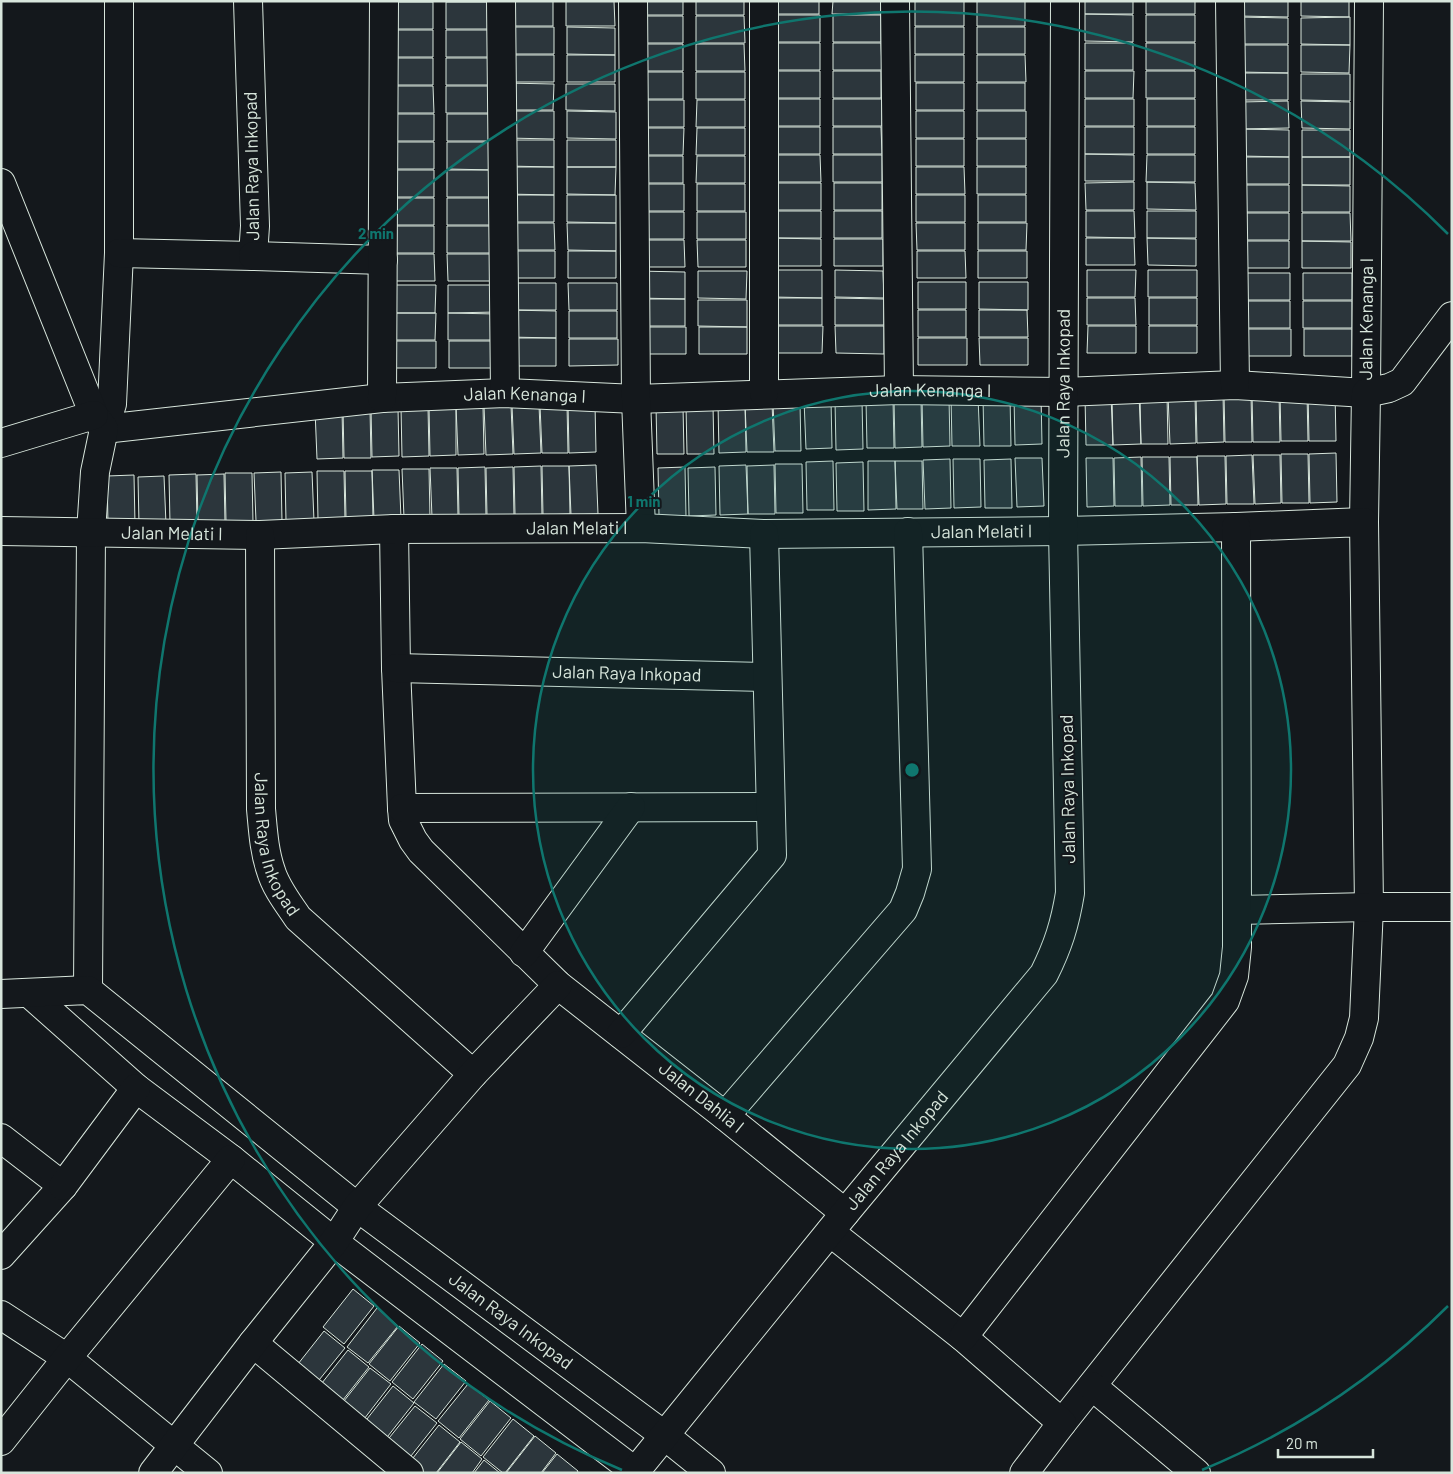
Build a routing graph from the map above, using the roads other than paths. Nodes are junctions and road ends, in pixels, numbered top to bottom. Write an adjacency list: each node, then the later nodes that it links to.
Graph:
1 (119, 1): 12 (street)
2 (248, 1): 13 (street, Jalan Raya Inkopad)
3 (384, 1): 14 (street)
4 (501, 1): 19 (street)
5 (633, 1): 23 (street)
6 (764, 1): 21 (street)
7 (895, 1): 17 (street)
8 (1065, 1): 18 (street, Jalan Raya Inkopad)
9 (1230, 1): 16 (street)
10 (1369, 1): 20 (street, Jalan Kenanga I)
11 (1, 183): 24 (street)
12 (119, 253): 13 (street, Jalan Raya Inkopad); 24 (street)
13 (253, 256): 14 (street)
14 (382, 260): 22 (street)
15 (1452, 316): 20 (street)
16 (1235, 385): 18 (street, Jalan Kenanga I); 20 (street, Jalan Kenanga I)
17 (899, 390): 18 (street, Jalan Kenanga I); 21 (street, Jalan Kenanga I)
18 (1064, 392): 31 (street, Jalan Raya Inkopad)
19 (505, 393): 22 (street, Jalan Kenanga I); 23 (street, Jalan Kenanga I)
20 (1366, 393): 26 (street)
21 (764, 394): 23 (street, Jalan Kenanga I)
22 (382, 398): 24 (street, Jalan Kenanga I)
23 (636, 398): 28 (street)
24 (99, 422): 25 (street); 32 (street)
25 (1, 443)
26 (1364, 522): 27 (street, Jalan Melati I); 41 (street)
27 (1236, 527): 31 (street, Jalan Melati I); 43 (street)
28 (641, 528): 29 (street, Jalan Melati I); 34 (street, Jalan Melati I)
29 (394, 529): 35 (street, Jalan Melati I); 36 (street)
30 (1, 531): 32 (street)
31 (1063, 531): 33 (street, Jalan Melati I); 57 (street, Jalan Raya Inkopad)
32 (91, 532): 35 (street, Jalan Melati I); 46 (street)
33 (908, 532): 34 (street, Jalan Melati I); 52 (street)
34 (764, 534): 37 (street)
35 (260, 535): 50 (street, Jalan Raya Inkopad)
36 (396, 668): 37 (street, Jalan Raya Inkopad); 40 (street)
37 (767, 677): 39 (street)
38 (631, 807): 39 (street); 40 (street); 44 (street)
39 (770, 807): 49 (street)
40 (402, 808): 44 (street)
41 (1369, 907): 42 (street); 43 (street); 64 (street)
42 (1452, 907)
43 (1237, 910): 61 (street)
44 (524, 953): 45 (street)
45 (558, 985): 49 (street, Jalan Dahlia I); 50 (street)
46 (88, 990): 47 (street); 56 (street, Jalan Raya Inkopad)
47 (29, 993): 48 (street); 51 (street, Jalan Raya Inkopad)
48 (1, 994)
49 (621, 1034): 52 (street, Jalan Dahlia I)
50 (473, 1074): 56 (street)
51 (136, 1088): 54 (street, Jalan Raya Inkopad); 55 (street)
52 (725, 1116): 57 (street, Jalan Dahlia I)
53 (1, 1138): 55 (street)
54 (230, 1159): 58 (street, Jalan Raya Inkopad); 63 (street)
55 (63, 1186): 59 (street)
56 (357, 1207): 58 (street); 66 (street, Jalan Raya Inkopad)
57 (837, 1222): 61 (street, Jalan Dahlia I); 66 (street, Jalan Raya Inkopad)
58 (334, 1242): 62 (street); 69 (street, Jalan Raya Inkopad)
59 (1, 1256)
60 (1, 1314): 63 (street)
61 (963, 1338): 65 (street, Jalan Dahlia I)
62 (253, 1343): 68 (street); 72 (street)
63 (67, 1358): 67 (street); 68 (street)
64 (1092, 1386): 65 (street); 75 (street)
65 (1062, 1423): 74 (street)
66 (664, 1435): 69 (street, Jalan Raya Inkopad); 73 (street, Jalan Raya Inkopad)
67 (1, 1441)
68 (175, 1446): 70 (street); 71 (street)
69 (635, 1472)
70 (153, 1473)
71 (208, 1473)
72 (409, 1473)
73 (711, 1473)
74 (1024, 1473)
75 (1196, 1473)

